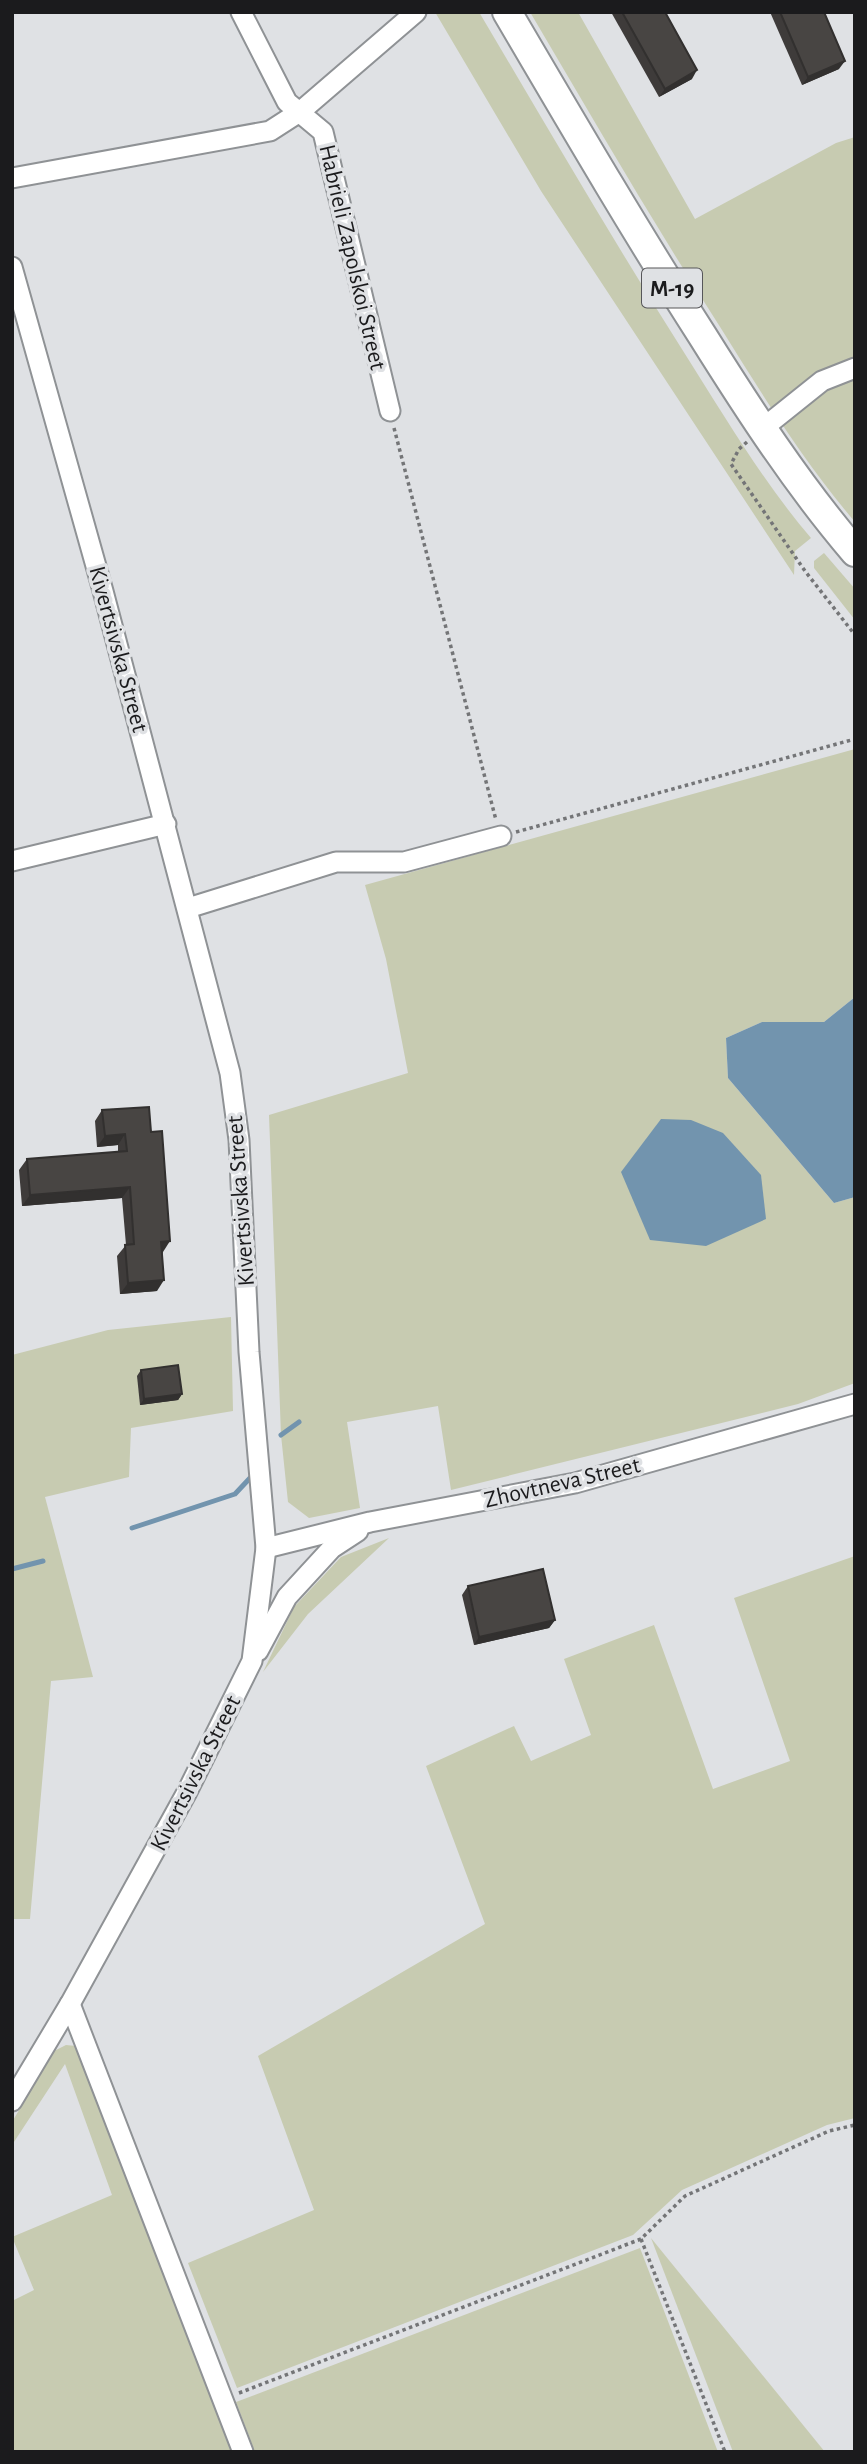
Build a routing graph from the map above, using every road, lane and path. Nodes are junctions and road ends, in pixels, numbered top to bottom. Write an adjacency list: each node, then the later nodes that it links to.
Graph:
1 (242, 12): 4 (street, Habrieli Zapolskoi Street)
2 (416, 12): 4 (street)
3 (507, 12): 9 (highway, М-19)
4 (301, 111): 5 (street); 8 (street, Habrieli Zapolskoi Street)
5 (12, 178)
6 (12, 267): 13 (street, Kivertsivska Street)
7 (855, 368): 9 (street)
8 (390, 411): 14 (path)
9 (762, 429): 10 (highway, М-19); 11 (path)
10 (855, 552)
11 (855, 635)
12 (855, 739): 14 (path)
13 (166, 824): 15 (street); 16 (street, Kivertsivska Street)
14 (501, 836): 16 (street)
15 (12, 861)
16 (188, 908): 19 (street, Kivertsivska Street)
17 (855, 1404): 18 (street, Zhovtneva Street)
18 (370, 1522): 19 (street, Zhovtneva Street); 20 (street)
19 (266, 1548): 20 (street, Kivertsivska Street)
20 (252, 1661): 21 (street, Kivertsivska Street)
21 (70, 2004): 22 (street, Kivertsivska Street); 25 (street)
22 (12, 2101)
23 (855, 2125): 24 (path)
24 (641, 2239): 25 (path); 27 (path)
25 (222, 2400): 26 (street)
26 (243, 2452)
27 (725, 2452)

